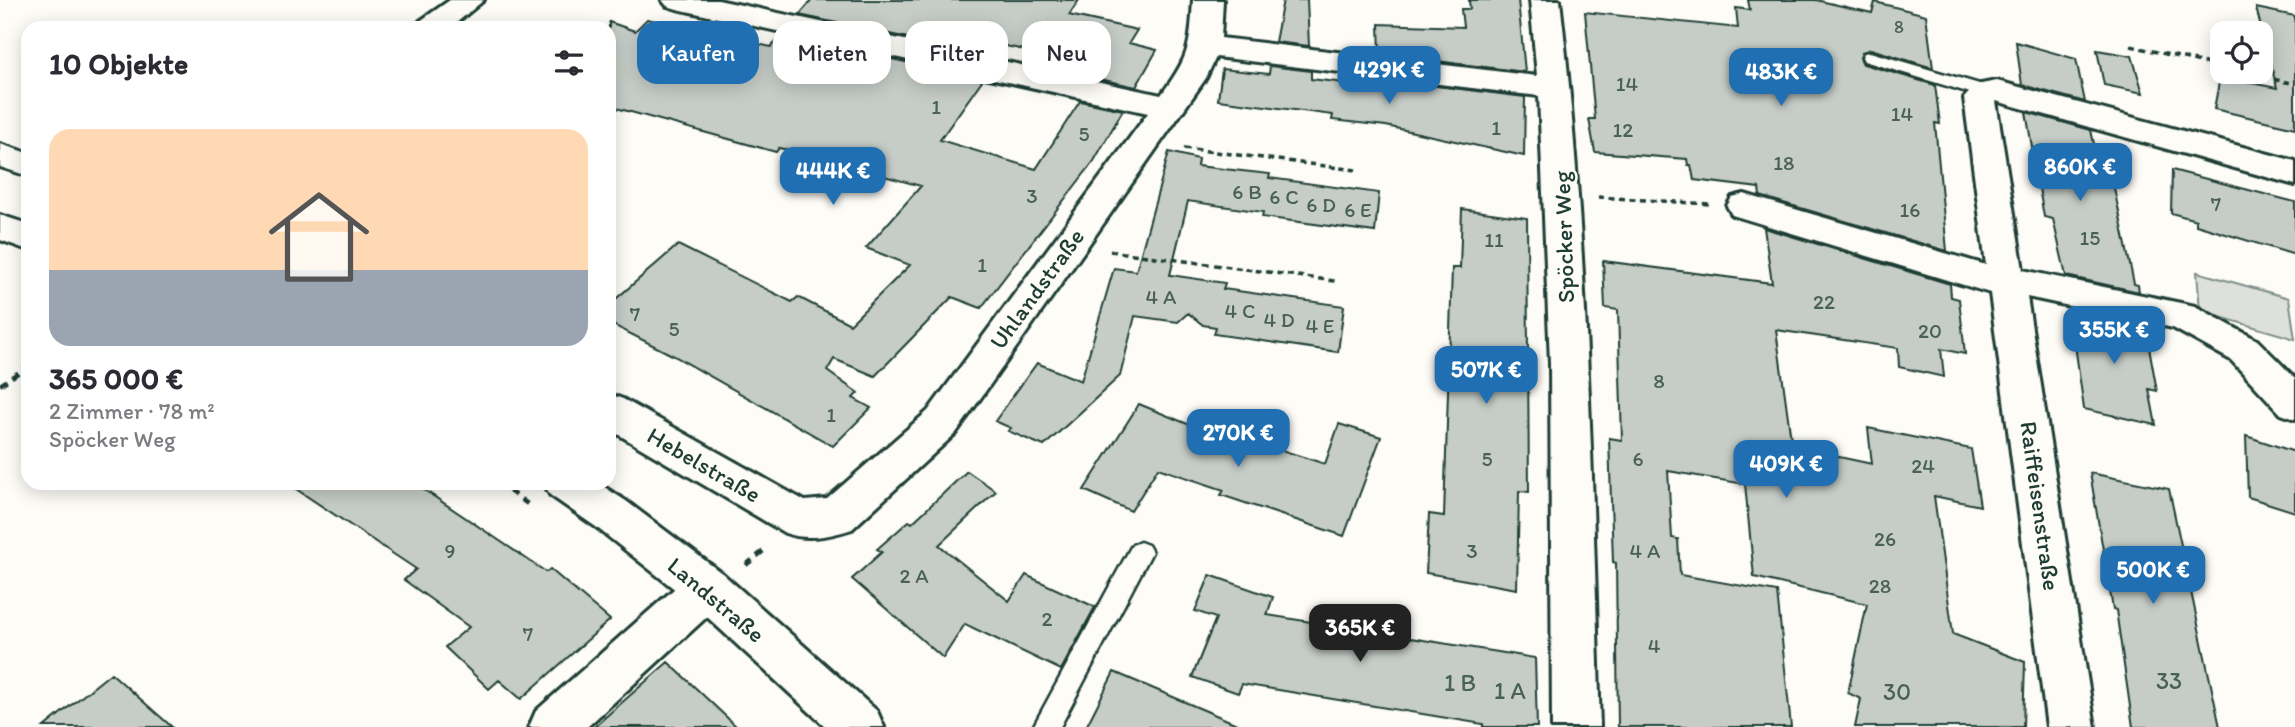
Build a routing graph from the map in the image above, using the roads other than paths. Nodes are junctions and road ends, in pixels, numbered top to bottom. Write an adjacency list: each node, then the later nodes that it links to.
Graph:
1 (469, 0): 5 (street)
2 (677, 0): 10 (street)
3 (1208, 0): 6 (street, Uhlandstraße)
4 (1545, 0): 8 (street, Spöcker Weg)
5 (440, 21)
6 (1205, 46): 8 (street); 10 (street, Uhlandstraße)
7 (1870, 57): 9 (lane)
8 (1556, 88): 27 (street, Spöcker Weg)
9 (1987, 92): 13 (street); 17 (street, Raiffeisenstraße)
10 (1168, 107): 21 (street, Uhlandstraße)
11 (0, 155): 12 (street)
12 (21, 162)
13 (2295, 173)
14 (1744, 206): 17 (street)
15 (0, 228): 16 (street)
16 (21, 235)
17 (2008, 283): 18 (street); 28 (street, Raiffeisenstraße)
18 (2295, 403)
19 (616, 414): 21 (street, Hebelstraße)
20 (575, 490): 23 (street, Landstraße)
21 (800, 520)
22 (1140, 552): 26 (lane)
23 (707, 588): 24 (street); 25 (street, Landstraße)
24 (553, 727)
25 (860, 727)
26 (1046, 727)
27 (1576, 727)
28 (2071, 727)

